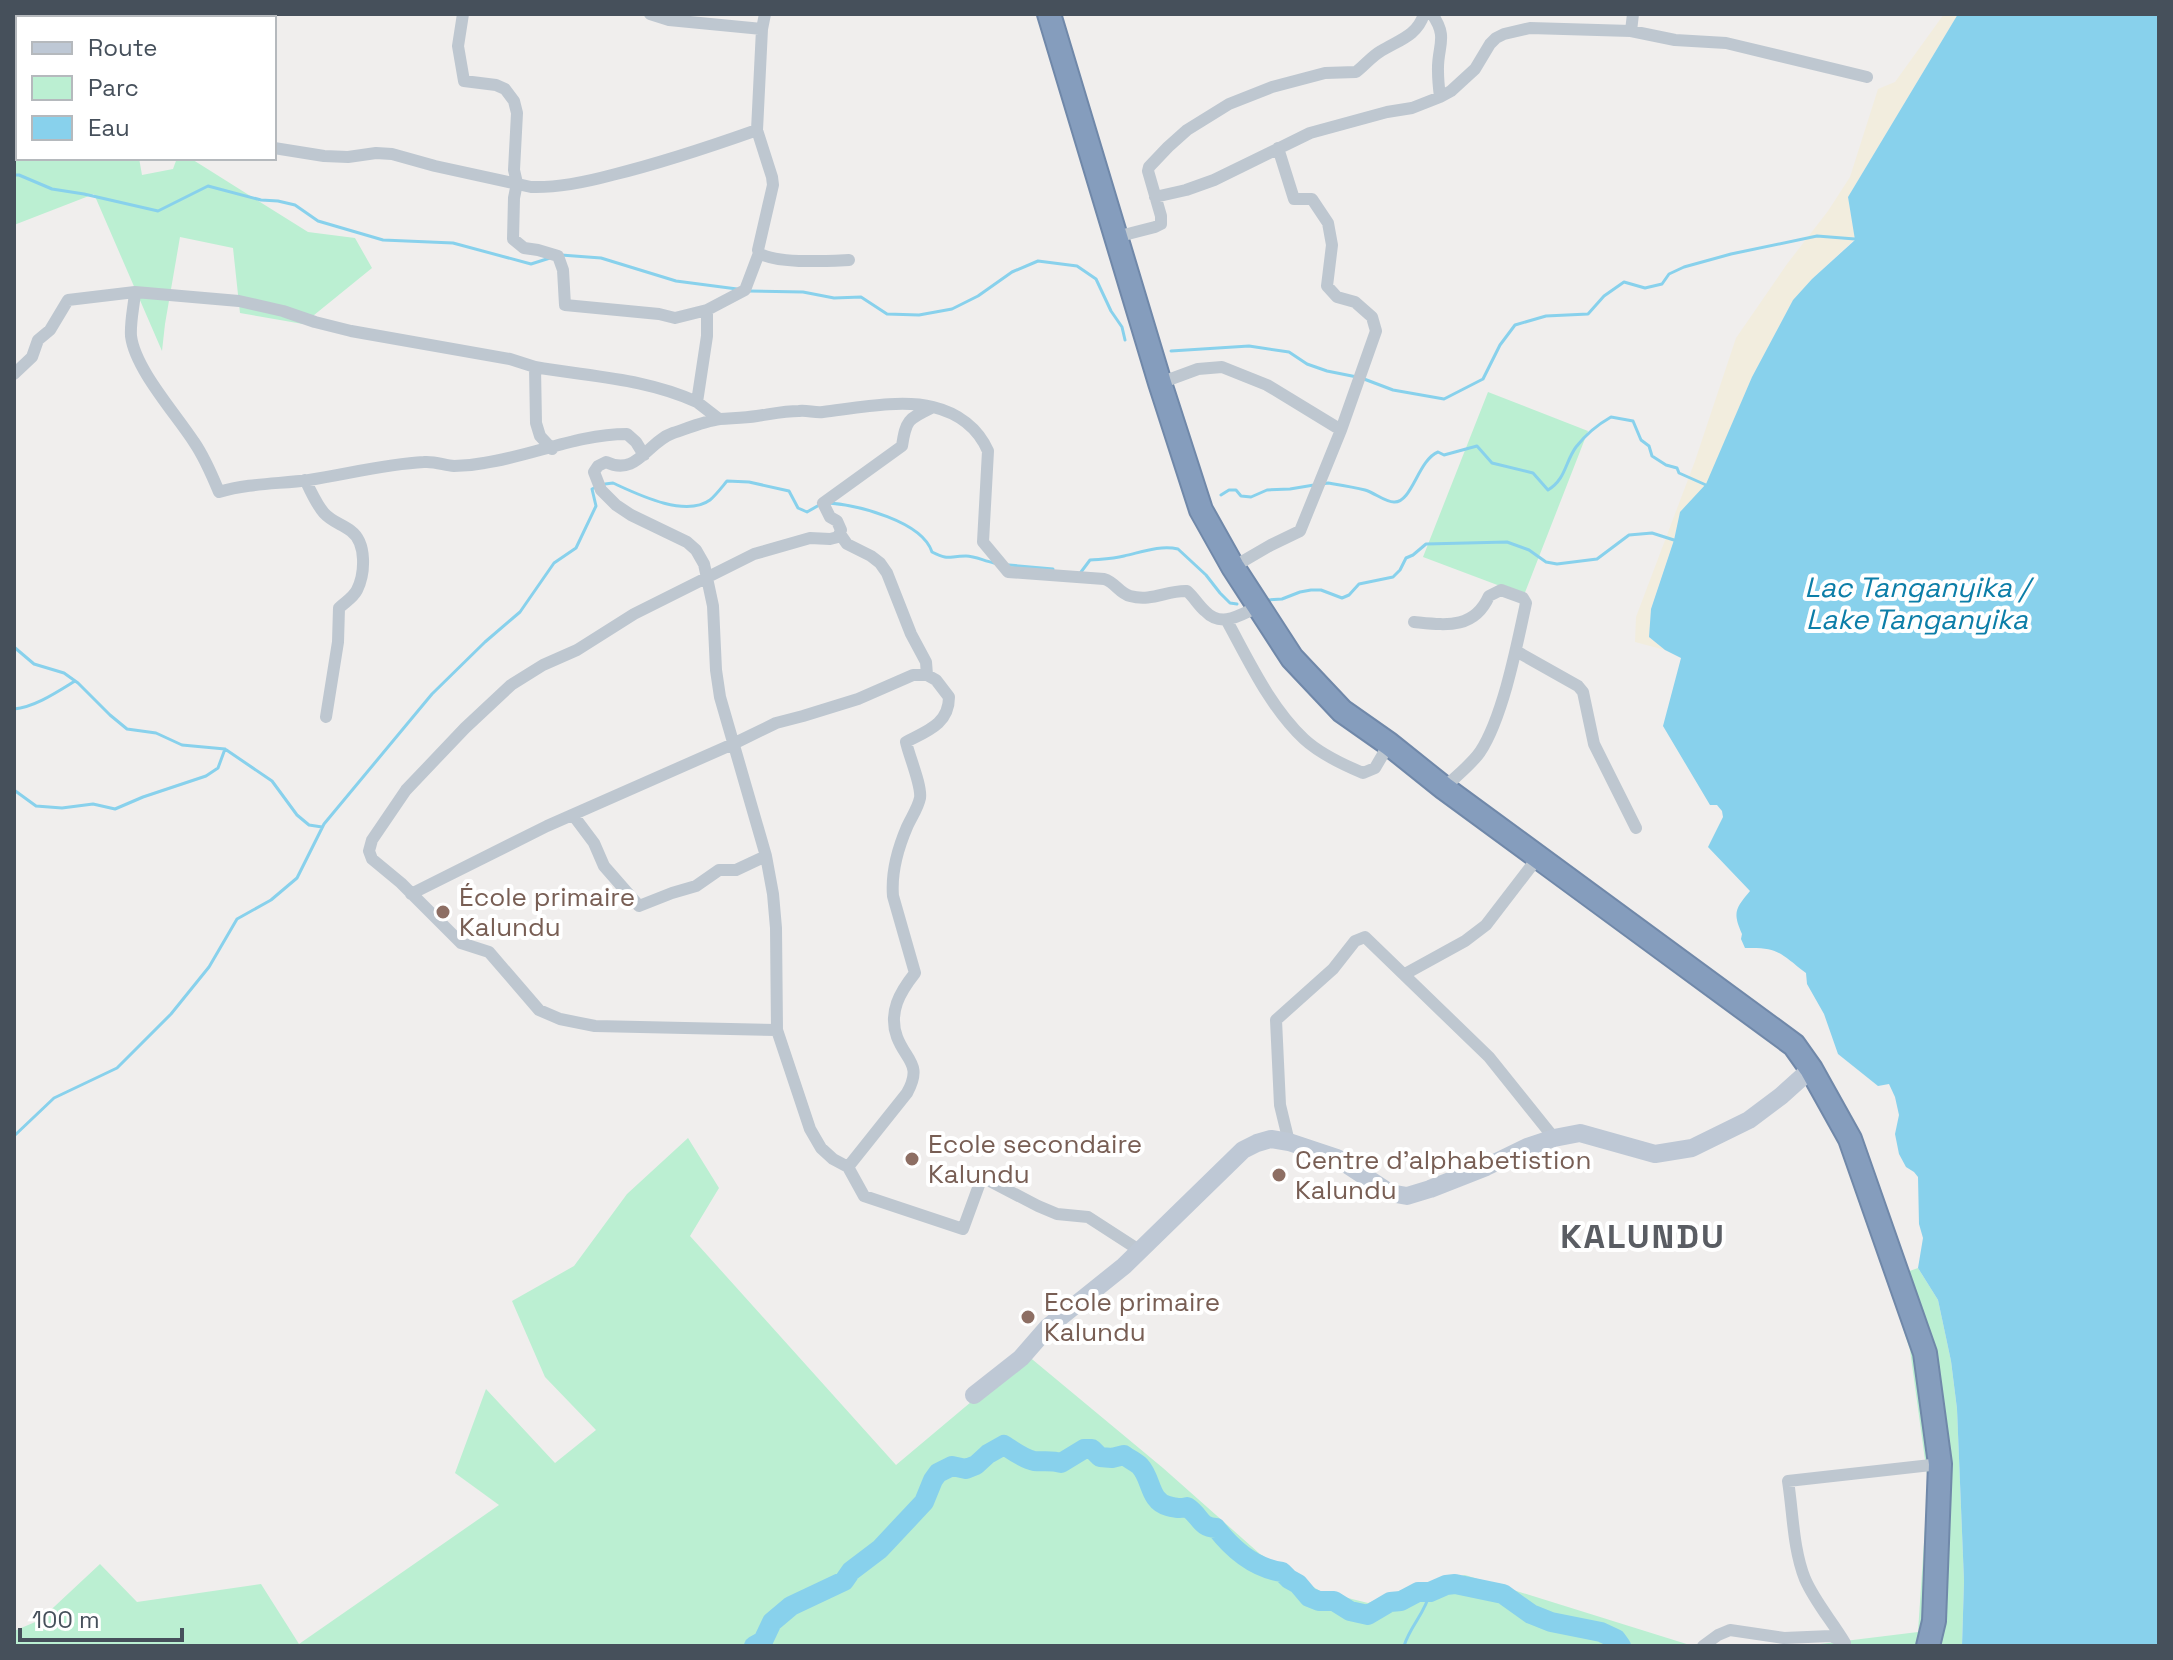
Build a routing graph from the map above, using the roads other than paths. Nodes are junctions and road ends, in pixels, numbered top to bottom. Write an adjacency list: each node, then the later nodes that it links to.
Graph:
1 (463, 14): 15 (street)
2 (650, 14): 8 (street)
3 (765, 14): 8 (street)
4 (1049, 14): 17 (highway)
5 (1424, 14): 16 (street)
6 (1432, 14): 11 (street)
7 (1633, 14): 9 (street)
8 (762, 29): 12 (street)
9 (1631, 31): 10 (street); 11 (street)
10 (1867, 77)
11 (1440, 97): 14 (street)
12 (757, 130): 15 (street); 18 (street)
13 (276, 148): 15 (street)
14 (1278, 148): 16 (street); 28 (street)
15 (517, 183): 21 (street)
16 (1155, 197): 17 (street)
17 (1116, 237): 24 (highway)
18 (759, 253): 19 (street); 21 (street)
19 (849, 260)
20 (135, 292): 22 (street); 23 (street); 31 (street)
21 (707, 310): 25 (street)
22 (535, 367): 25 (street); 29 (street)
23 (14, 374)
24 (1160, 383): 28 (street); 33 (highway)
25 (697, 402): 27 (street)
26 (934, 407): 27 (street); 32 (street); 36 (street)
27 (719, 419): 30 (street)
28 (1341, 430): 33 (street)
29 (552, 449): 30 (street); 31 (street)
30 (644, 455): 34 (street)
31 (305, 480): 40 (street)
32 (840, 534): 34 (street); 39 (street)
33 (1233, 567): 35 (highway)
34 (708, 577): 41 (street); 48 (street)
35 (1260, 606): 36 (street); 42 (highway)
36 (1227, 621): 42 (street)
37 (1414, 622): 38 (street)
38 (1516, 651): 43 (street); 45 (street)
39 (927, 675): 41 (street); 54 (street)
40 (326, 717)
41 (733, 744): 44 (street); 46 (street)
42 (1389, 744): 43 (highway)
43 (1444, 788): 47 (highway)
44 (573, 815): 46 (street); 48 (street)
45 (1636, 828)
46 (766, 856): 50 (street)
47 (1539, 856): 49 (street); 51 (highway)
48 (411, 894): 50 (street)
49 (1405, 974): 52 (street); 53 (street)
50 (777, 1030): 54 (street)
51 (1811, 1069): 52 (street); 57 (highway)
52 (1554, 1138): 53 (street)
53 (1289, 1142): 55 (street)
54 (848, 1167): 55 (street)
55 (1139, 1250): 56 (street)
56 (974, 1395)
57 (1940, 1464): 58 (street); 60 (highway)
58 (1845, 1644): 59 (street)
59 (1703, 1646)
60 (1928, 1646)

